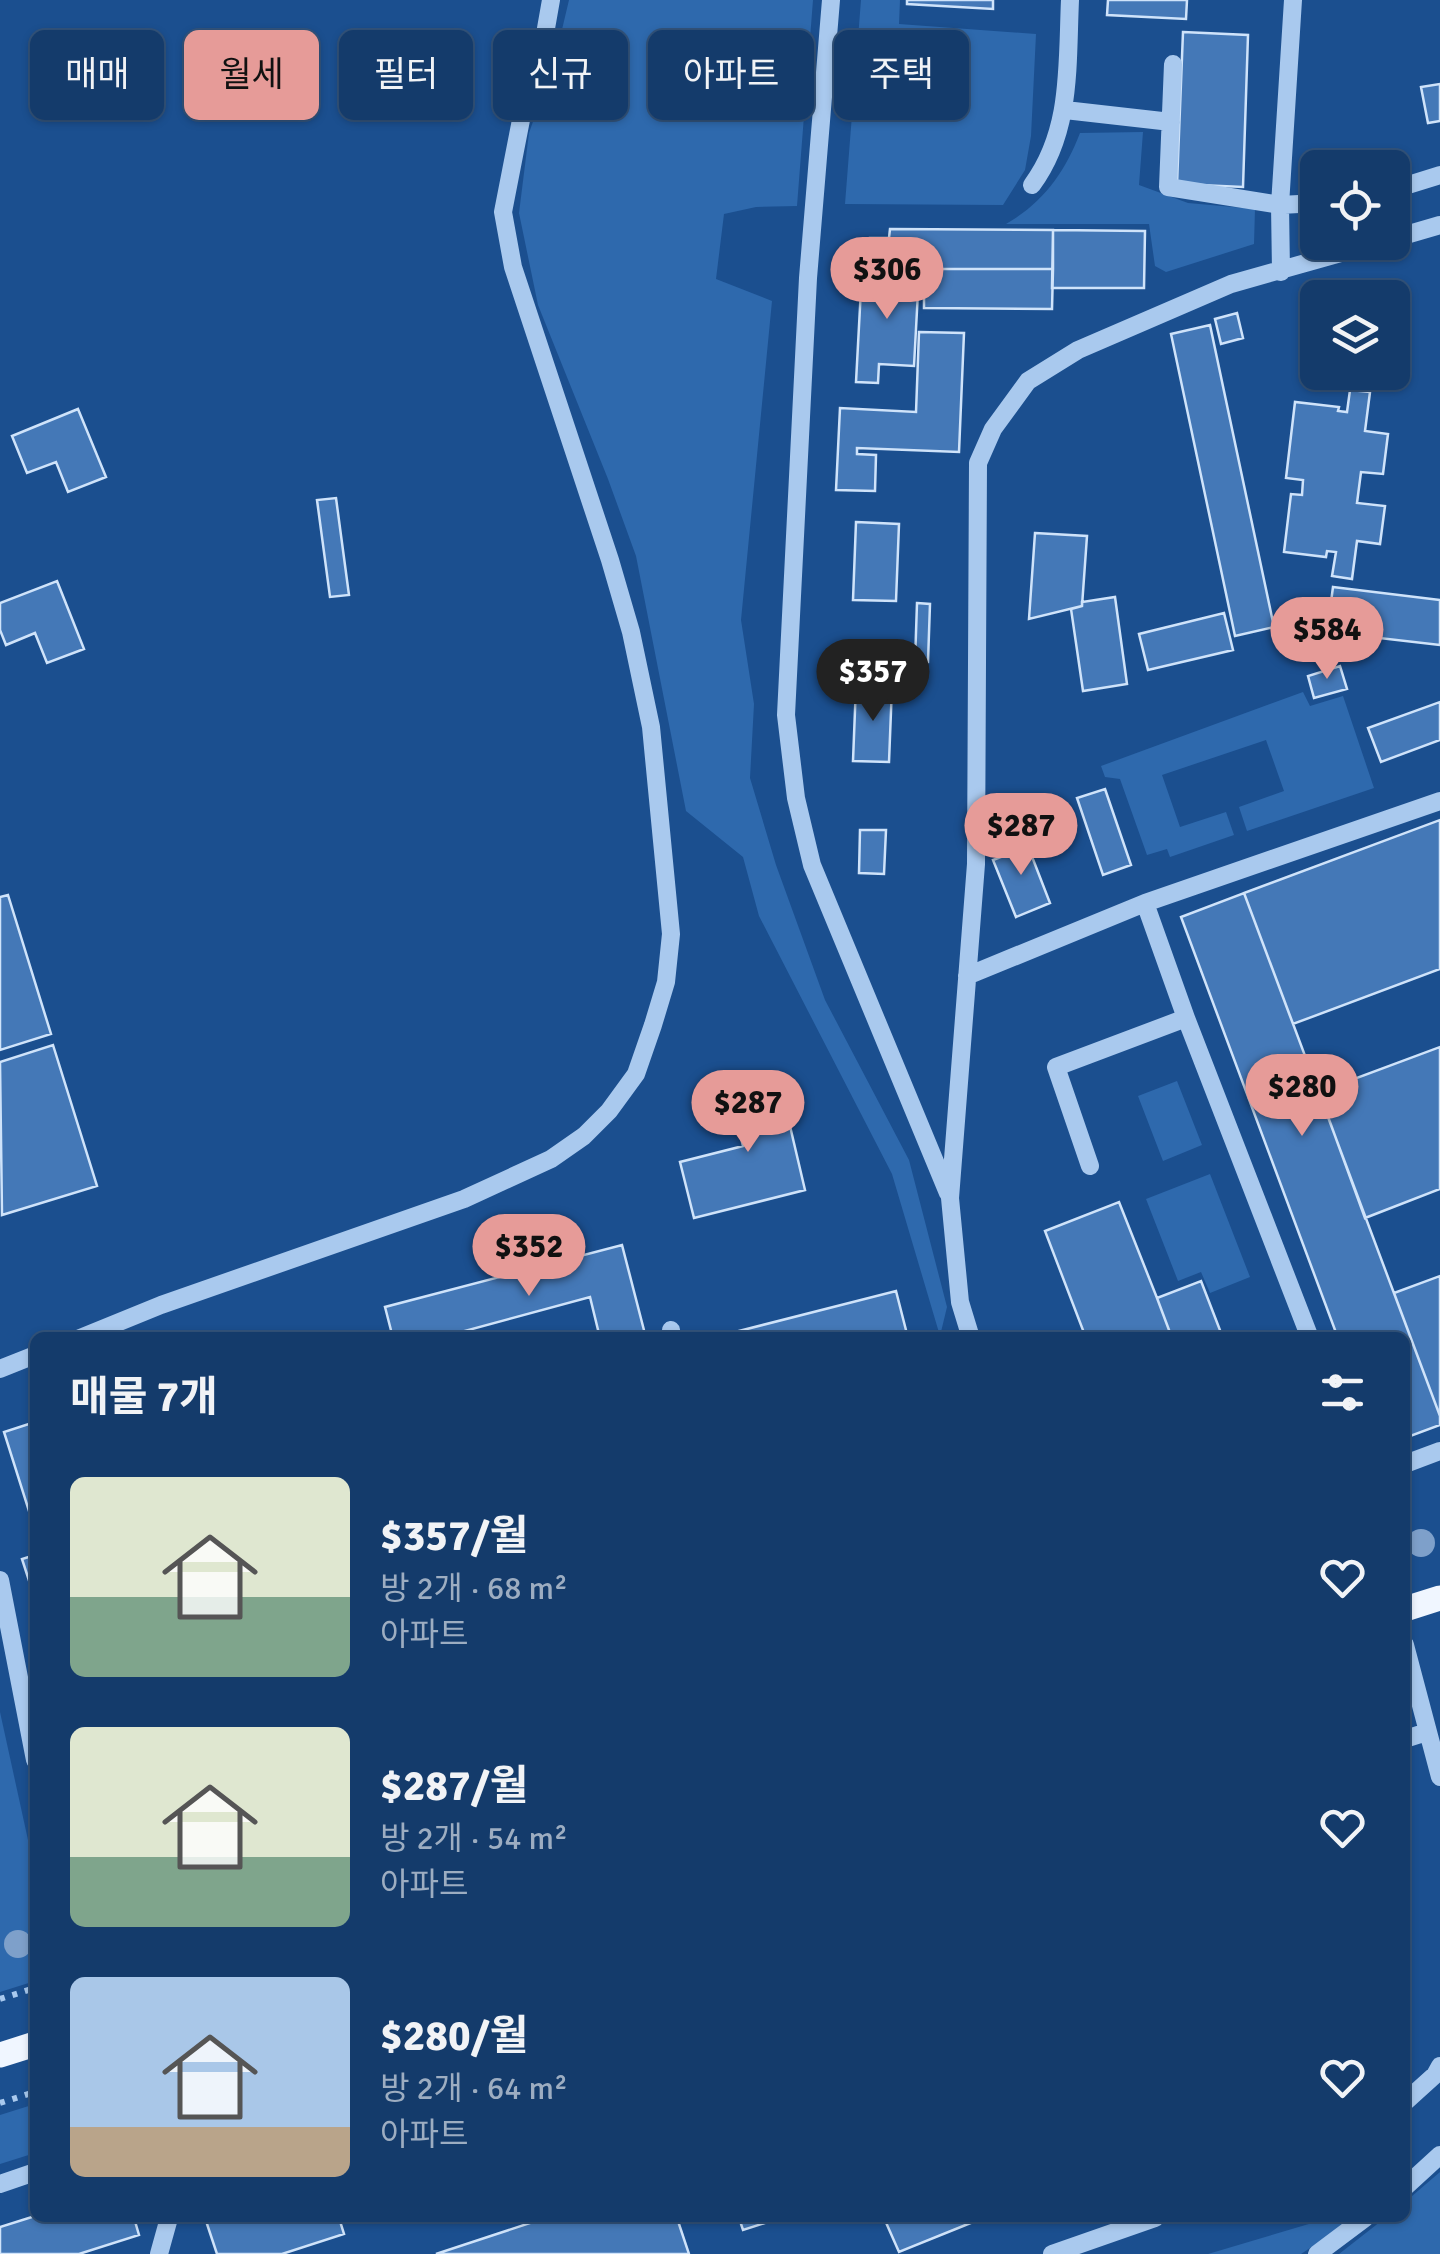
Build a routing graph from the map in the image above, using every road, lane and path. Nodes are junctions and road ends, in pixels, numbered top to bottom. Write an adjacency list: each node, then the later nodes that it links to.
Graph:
1 (550, 0): 23 (street)
2 (832, 0): 22 (street)
3 (1070, 0): 6 (street)
4 (1292, 0): 12 (street)
5 (1173, 64): 7 (street)
6 (1065, 110): 7 (street); 10 (street)
7 (1171, 122): 12 (street)
8 (1440, 175): 9 (street)
9 (1410, 184)
10 (1032, 186)
11 (1300, 203): 12 (street)
12 (1280, 204): 16 (street)
13 (1440, 225): 14 (street)
14 (1410, 234)
15 (1321, 260): 16 (street)
16 (1281, 272): 19 (street)
17 (1440, 801): 18 (street)
18 (1144, 903): 19 (street); 20 (street)
19 (967, 976): 22 (street)
20 (1186, 1018): 21 (street); 25 (street)
21 (1090, 1166)
22 (950, 1198): 24 (street)
23 (95, 1332)
24 (969, 1332)
25 (1308, 1332)
26 (30, 1358): 27 (street)
27 (0, 1370)
28 (1440, 1451): 29 (street)
29 (1410, 1462)
30 (0, 1580): 34 (street)
31 (1440, 1598): 32 (main road)
32 (1410, 1607)
33 (1410, 1664): 36 (street)
34 (27, 1674): 37 (street)
35 (1440, 1698): 36 (street)
36 (1421, 1705): 38 (street)
37 (30, 1706)
38 (1426, 1732): 39 (street); 40 (street)
39 (1410, 1737)
40 (1440, 1777)
41 (30, 1990): 42 (path)
42 (0, 1999)
43 (30, 2046): 44 (main road)
44 (0, 2055)
45 (1440, 2066): 47 (street)
46 (30, 2094): 48 (path)
47 (1410, 2098)
48 (0, 2103)
49 (1440, 2155): 51 (street)
50 (30, 2174): 52 (street)
51 (1410, 2182)
52 (0, 2184)
53 (168, 2222): 56 (street)
54 (1144, 2222): 57 (street)
55 (1360, 2222): 58 (street)
56 (158, 2254)
57 (1052, 2254)
58 (1318, 2254)

